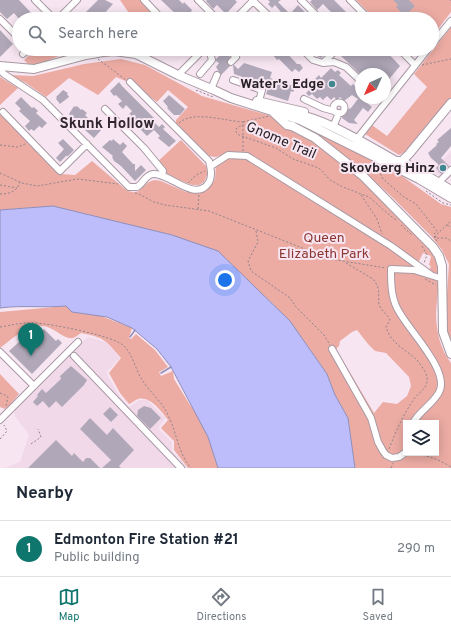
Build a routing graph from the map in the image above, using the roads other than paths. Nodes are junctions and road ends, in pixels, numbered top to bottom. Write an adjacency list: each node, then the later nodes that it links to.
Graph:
1 (35, 0): 8 (street)
2 (77, 0): 9 (street)
3 (144, 0): 10 (street)
4 (198, 0): 11 (street)
5 (253, 0): 12 (street); 13 (street)
6 (301, 0): 14 (street)
7 (350, 0): 15 (street)
8 (47, 12)
9 (65, 12)
10 (155, 12)
11 (210, 12)
12 (242, 12)
13 (265, 12)
14 (313, 12)
15 (362, 12)
16 (0, 19): 18 (street)
17 (451, 21): 19 (street)
18 (12, 31)
19 (439, 36)
20 (72, 56): 32 (main road)
21 (140, 56): 34 (main road)
22 (197, 56): 34 (street)
23 (211, 56): 33 (street)
24 (235, 56): 29 (street)
25 (309, 56): 30 (street)
26 (330, 56): 30 (street)
27 (406, 56): 31 (street)
28 (422, 56): 31 (street)
29 (231, 62)
30 (323, 63): 36 (street)
31 (415, 65): 40 (street)
32 (1, 66): 53 (street)
33 (200, 74)
34 (178, 75): 39 (main road)
35 (217, 75): 39 (street)
36 (355, 75)
37 (233, 80): 42 (street)
38 (130, 82): 55 (street)
39 (214, 92): 42 (main road); 47 (main road)
40 (391, 95)
41 (304, 99): 51 (street)
42 (259, 101): 49 (main road)
43 (451, 103): 54 (main road)
44 (384, 104): 52 (street)
45 (105, 110): 57 (street)
46 (3, 112): 53 (street)
47 (268, 113): 48 (main road); 50 (main road)
48 (292, 117): 49 (main road); 50 (main road); 58 (main road)
49 (323, 122): 51 (main road)
50 (292, 126): 63 (main road)
51 (333, 127): 52 (main road)
52 (356, 140): 54 (main road)
53 (87, 144): 57 (street)
54 (402, 161): 58 (main road); 59 (main road)
55 (210, 165): 57 (street); 62 (street)
56 (451, 170): 59 (street)
57 (162, 176)
58 (419, 179): 61 (main road)
59 (438, 183): 60 (main road)
60 (451, 190)
61 (451, 198)
62 (431, 275): 63 (street); 71 (street)
63 (443, 279): 67 (main road)
64 (78, 342): 69 (street)
65 (332, 349): 72 (street)
66 (0, 352): 69 (street)
67 (451, 354)
68 (74, 356): 73 (street)
69 (34, 386): 70 (street)
70 (2, 418)
71 (415, 420)
72 (403, 454)
73 (182, 468)

